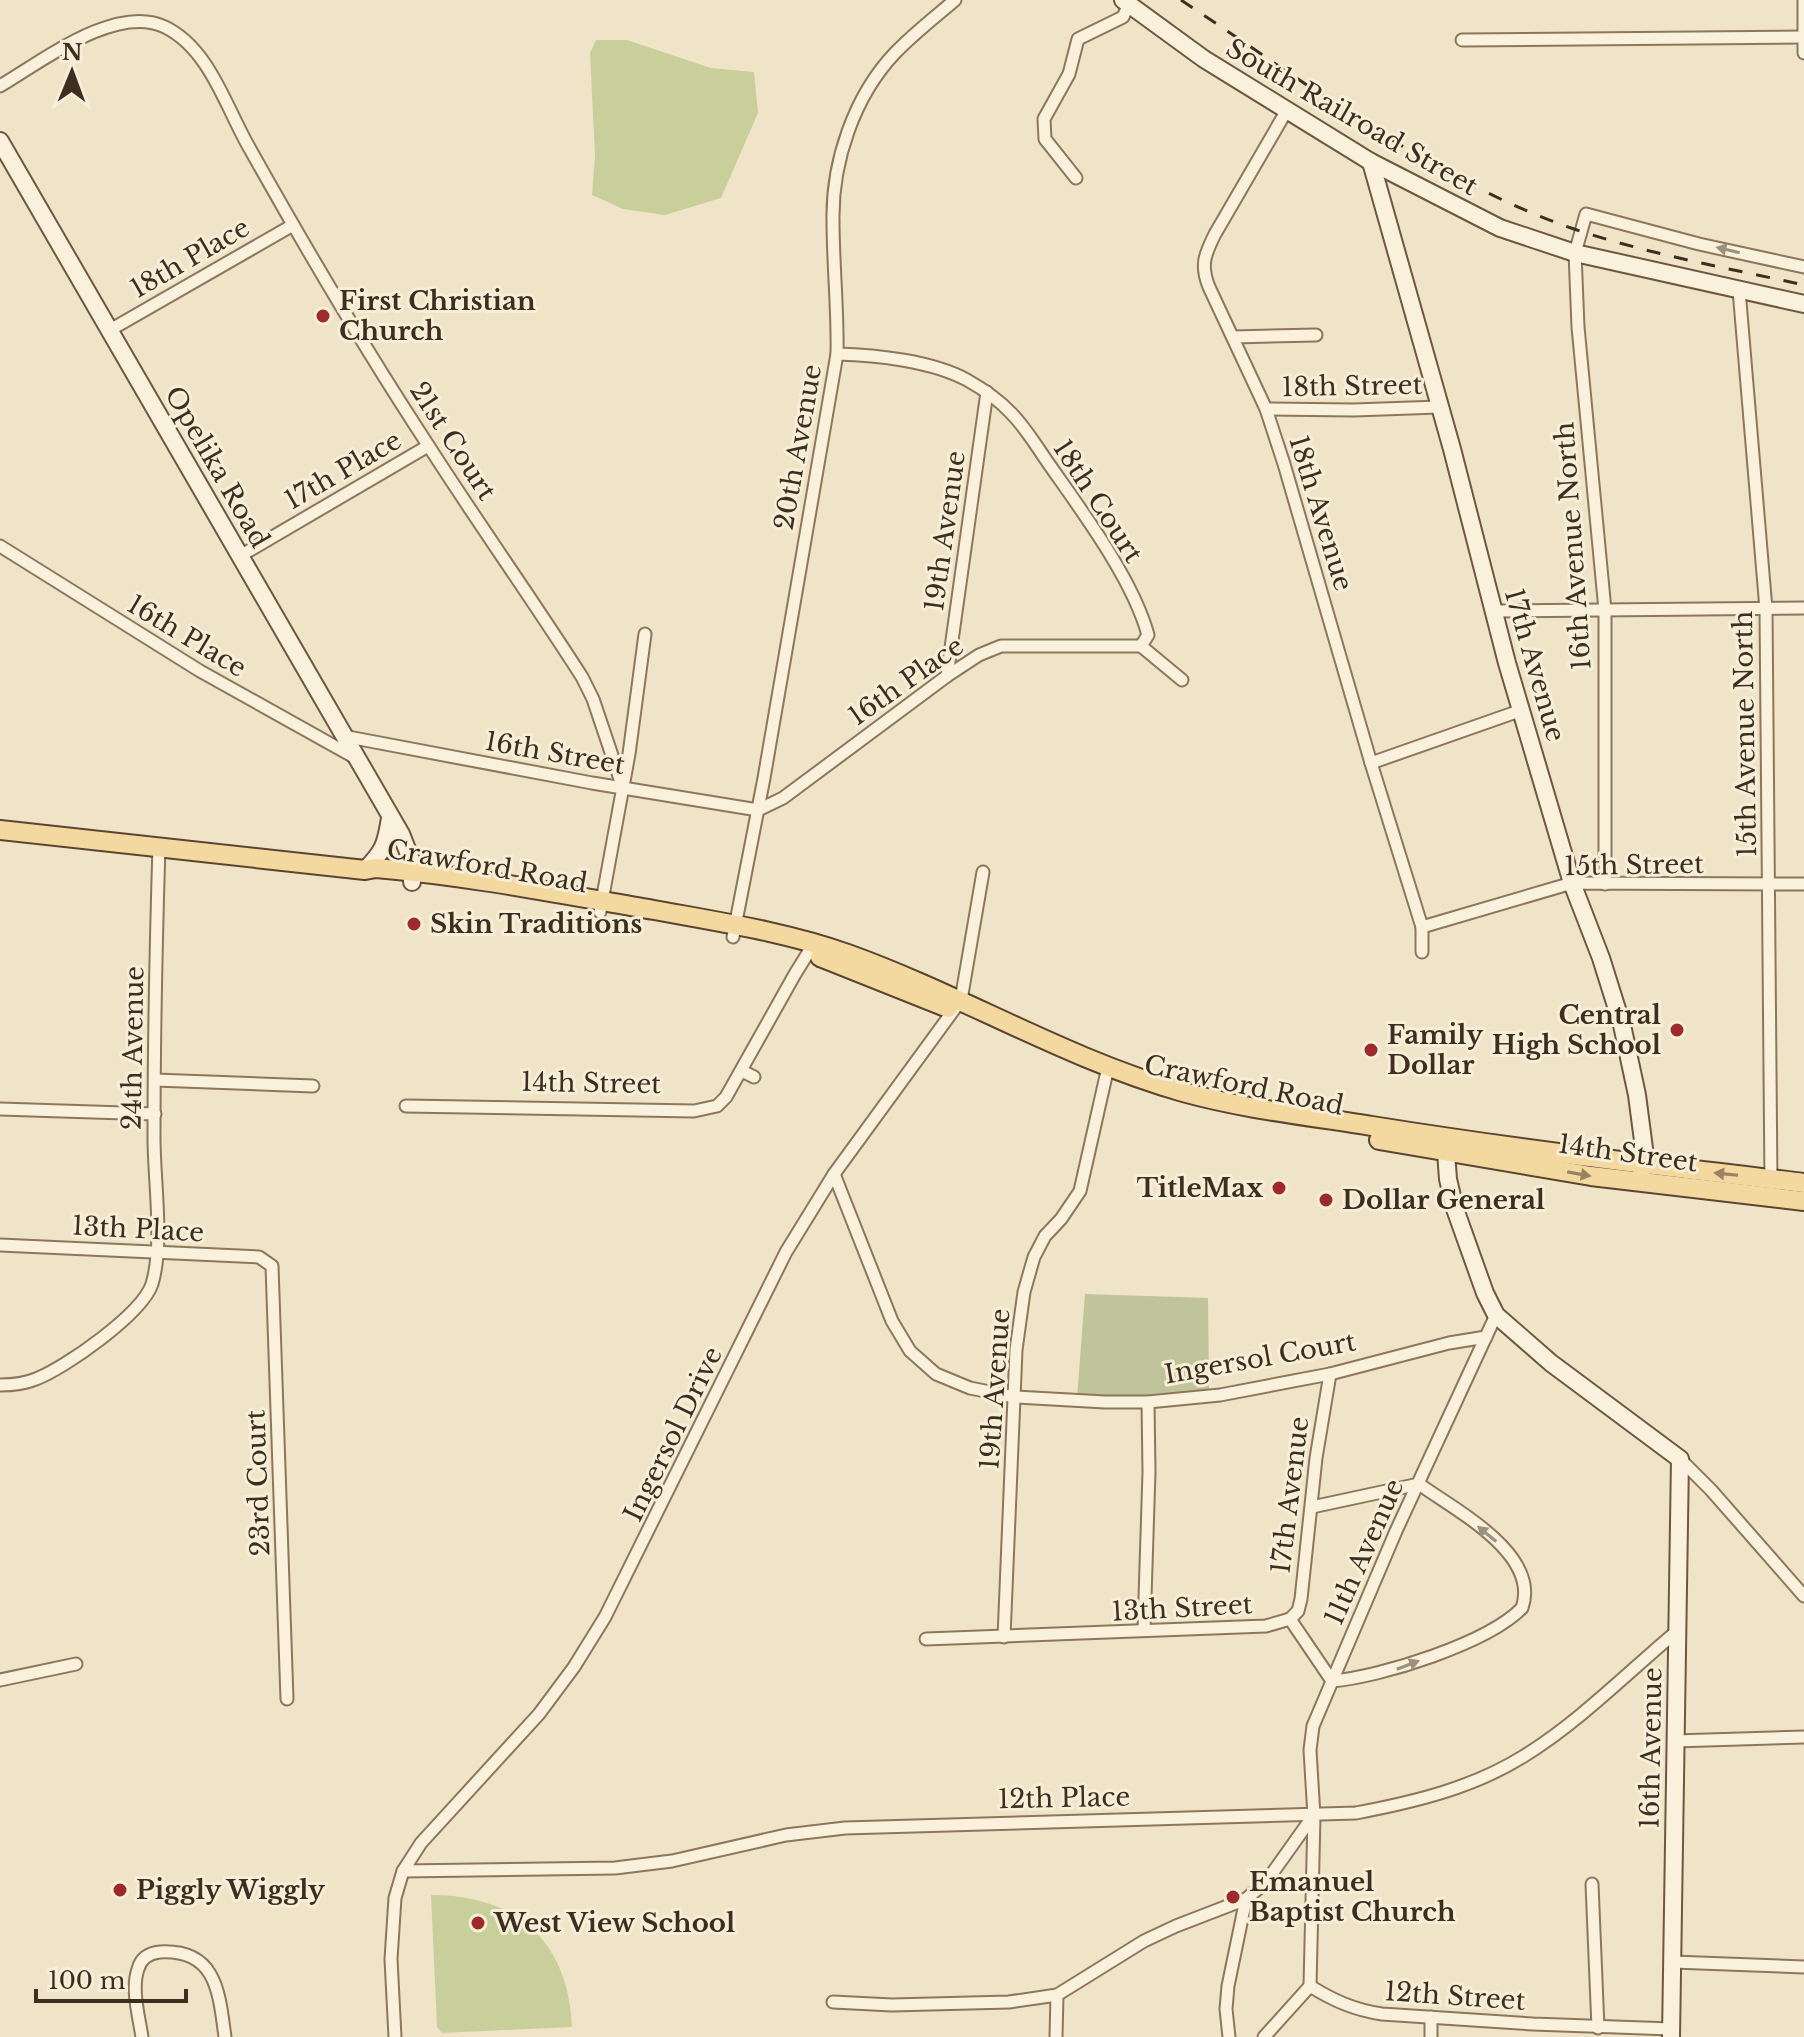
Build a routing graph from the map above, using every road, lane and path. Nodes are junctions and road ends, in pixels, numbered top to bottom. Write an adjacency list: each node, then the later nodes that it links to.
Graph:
1 (955, 0): 20 (street, 20th Avenue)
2 (1804, 0): 4 (street)
3 (1126, 2): 8 (street, South Railroad Street); 11 (street)
4 (1803, 37): 5 (street); 6 (street)
5 (1462, 40)
6 (1804, 53)
7 (0, 86): 12 (street, 21st Court)
8 (1287, 110): 10 (street, South Railroad Street); 19 (street, 18th Avenue)
9 (0, 141): 17 (street, Opelika Road)
10 (1371, 162): 13 (street, South Railroad Street); 22 (street, 17th Avenue)
11 (1076, 178)
12 (293, 225): 17 (street, 18th Place); 24 (street, 21st Court)
13 (1575, 253): 14 (street, one-way to 13); 15 (street, South Railroad Street); 29 (street, 16th Avenue North)
14 (1804, 267)
15 (1739, 290): 16 (street, South Railroad Street); 28 (street, 15th Avenue North)
16 (1804, 304)
17 (110, 330): 26 (street, Opelika Road)
18 (1316, 335): 19 (street)
19 (1233, 337): 23 (street, 18th Avenue)
20 (837, 354): 21 (street); 40 (street, 20th Avenue)
21 (987, 392): 32 (street, 18th Court); 33 (street, 19th Avenue)
22 (1439, 407): 23 (street, 18th Street); 30 (street, 17th Avenue)
23 (1266, 409): 38 (street, 18th Avenue)
24 (428, 446): 26 (street, 17th Place); 39 (street, 21st Court)
25 (0, 546): 37 (street, 16th Place)
26 (240, 556): 36 (street, Opelika Road)
27 (1804, 608): 28 (street)
28 (1766, 609): 29 (street); 52 (street, 15th Avenue North)
29 (1605, 610): 30 (street); 50 (street, 16th Avenue North)
30 (1493, 611): 35 (street, 17th Avenue)
31 (645, 634): 39 (street)
32 (1141, 646): 33 (street, 16th Place); 34 (street)
33 (947, 676): 40 (street, 16th Place)
34 (1182, 680)
35 (1522, 710): 38 (street); 49 (street, 17th Avenue)
36 (343, 736): 37 (street, Opelika Road); 39 (street, 16th Street)
37 (355, 757): 41 (street, Opelika Road)
38 (1371, 763): 54 (street, 18th Avenue)
39 (623, 788): 40 (street, 16th Street); 53 (street)
40 (758, 810): 55 (street, 20th Avenue)
41 (390, 818): 43 (street, Opelika Road); 45 (street); 48 (street, Opelika Road)
42 (0, 830): 44 (main road)
43 (405, 843): 47 (street); 48 (street, Opelika Road)
44 (159, 846): 45 (main road); 62 (street, 24th Avenue)
45 (365, 870): 48 (main road, Crawford Road)
46 (983, 872): 58 (street)
47 (442, 874): 48 (main road, Crawford Road); 53 (main road, Crawford Road)
48 (410, 875): 53 (main road, Crawford Road)
49 (1572, 883): 50 (street, 15th Street); 54 (street, 15th Street); 68 (street, 17th Avenue)
50 (1605, 884): 52 (street, 15th Street)
51 (1804, 884): 52 (street, 15th Street)
52 (1768, 885): 71 (street, 15th Avenue North)
53 (602, 907): 55 (main road, Crawford Road)
54 (1422, 927): 57 (street, 18th Avenue)
55 (735, 931): 56 (main road, Crawford Road)
56 (813, 948): 58 (main road, Crawford Road); 59 (street)
57 (1422, 952)
58 (958, 1006): 60 (main road, Crawford Road); 69 (street, Ingersol Drive)
59 (742, 1071): 61 (street); 64 (street, 14th Street)
60 (1106, 1072): 67 (main road, Crawford Road); 80 (street, 19th Avenue)
61 (754, 1077)
62 (155, 1080): 63 (street); 66 (street, 24th Avenue)
63 (313, 1086)
64 (406, 1106)
65 (0, 1109): 66 (street)
66 (155, 1114): 74 (street, 24th Avenue)
67 (1448, 1145): 68 (main road, 14th Street); 76 (street)
68 (1642, 1172): 71 (main road, 14th Street)
69 (834, 1174): 80 (street, Ingersol Court); 98 (street, Ingersol Drive)
70 (1804, 1183): 71 (main road, 14th Street)
71 (1771, 1188): 72 (main road, 14th Street)
72 (1804, 1201)
73 (0, 1245): 74 (street, 13th Place)
74 (157, 1251): 75 (street, 13th Place); 79 (street)
75 (272, 1266): 94 (street, 23rd Court)
76 (1496, 1315): 77 (street, 11th Avenue); 82 (street)
77 (1486, 1337): 78 (street, Ingersol Court); 83 (street, 11th Avenue)
78 (1330, 1374): 81 (street, Ingersol Court); 84 (street, 17th Avenue)
79 (0, 1385)
80 (1015, 1397): 81 (street, Ingersol Court); 89 (street, 19th Avenue)
81 (1148, 1402): 87 (street)
82 (1680, 1459): 85 (street); 88 (street, 16th Avenue)
83 (1419, 1484): 84 (street); 93 (street, 11th Avenue); 93 (street, one-way to 83)
84 (1312, 1507): 86 (street, 17th Avenue)
85 (1804, 1596)
86 (1290, 1619): 87 (street, 13th Street); 93 (street, 13th Street)
87 (1144, 1629): 89 (street, 13th Street)
88 (1676, 1632): 96 (street, 16th Avenue); 97 (street, 12th Place)
89 (1004, 1637): 90 (street, 13th Street)
90 (926, 1639)
91 (76, 1664): 92 (street)
92 (0, 1680)
93 (1332, 1681): 97 (street, 11th Avenue)
94 (287, 1699)
95 (1804, 1737): 96 (street)
96 (1675, 1741): 101 (street, 16th Avenue)
97 (1314, 1816): 98 (street, 12th Place); 100 (street); 103 (street)
98 (403, 1871): 111 (street)
99 (1592, 1884): 107 (street)
100 (1246, 1899): 104 (street); 113 (street)
101 (1673, 1962): 102 (street); 108 (street, 16th Avenue)
102 (1804, 1967)
103 (1310, 1986): 106 (street, 12th Street); 114 (street)
104 (1057, 1995): 105 (street); 112 (street)
105 (833, 2002)
106 (1431, 2017): 107 (street, 12th Street); 115 (street)
107 (1598, 2028): 108 (street, 12th Street)
108 (1671, 2033)
109 (142, 2037): 110 (street)
110 (225, 2037)
111 (395, 2037)
112 (1056, 2037)
113 (1229, 2037)
114 (1264, 2037)
115 (1431, 2037)

